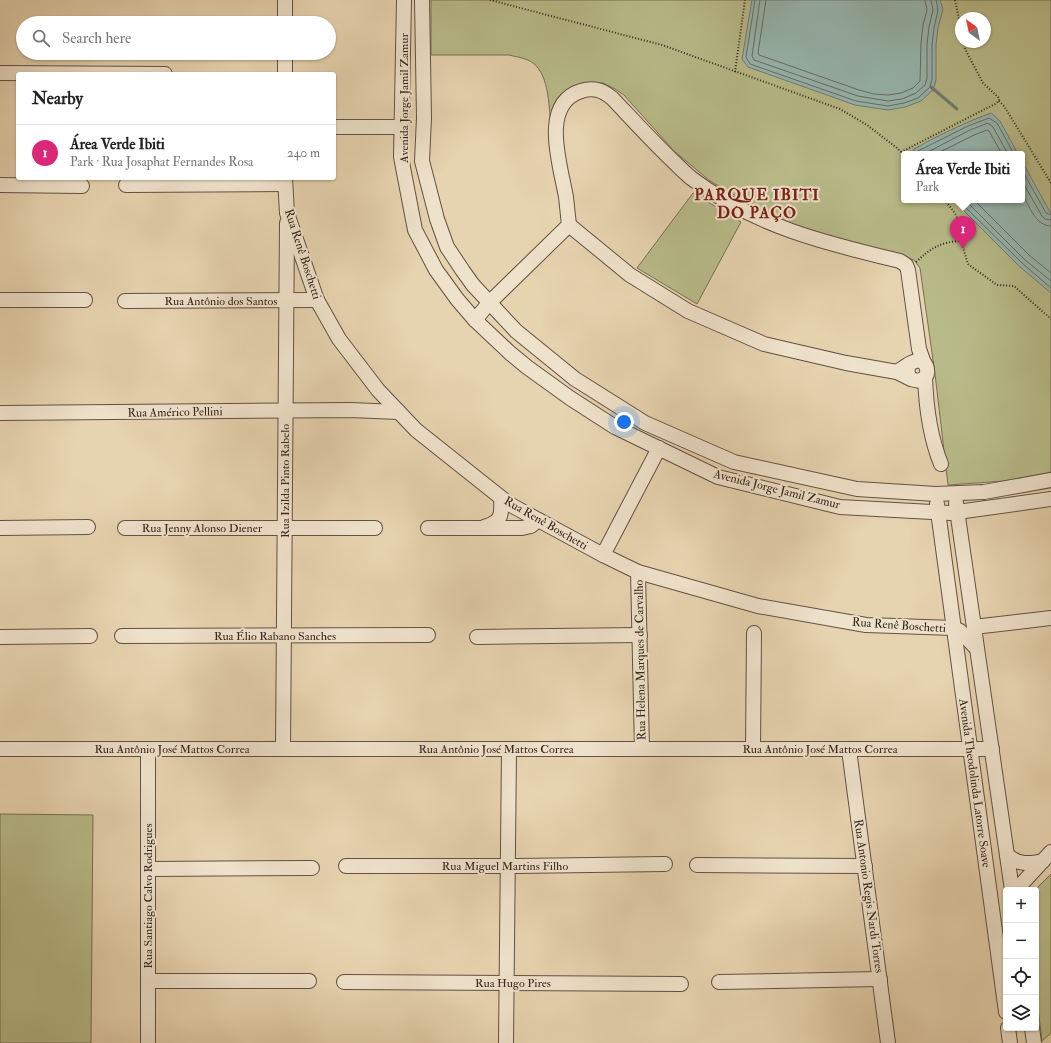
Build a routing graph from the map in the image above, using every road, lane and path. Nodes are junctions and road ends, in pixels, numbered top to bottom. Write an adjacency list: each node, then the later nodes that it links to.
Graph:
1 (285, 0): 8 (street)
2 (404, 0): 17 (street, Avenida Jorge Jamil Zamur)
3 (422, 0): 35 (street, Avenida Jorge Jamil Zamur)
4 (490, 0): 12 (path)
5 (745, 0): 12 (path)
6 (955, 0): 7 (path)
7 (957, 12)
8 (285, 16)
9 (965, 48): 15 (path)
10 (285, 60): 11 (street)
11 (285, 72)
12 (735, 72): 19 (path)
13 (0, 73): 14 (street)
14 (16, 73)
15 (999, 101): 18 (path); 21 (path)
16 (336, 126): 17 (street)
17 (402, 127): 37 (street, Avenida Jorge Jamil Zamur)
18 (903, 151)
19 (901, 152)
20 (285, 181): 23 (street); 26 (street, Rua Renê Boschetti)
21 (1051, 183)
22 (0, 185): 24 (street)
23 (126, 185)
24 (82, 186)
25 (947, 203): 28 (path)
26 (287, 213): 32 (street, Rua Izilda Pinto Rabelo); 33 (street, Rua Renê Boschetti)
27 (569, 225): 29 (street); 35 (street); 42 (street)
28 (961, 241): 29 (path); 36 (path)
29 (908, 270): 42 (street)
30 (0, 300): 31 (street)
31 (85, 300)
32 (286, 300): 33 (street, Rua Antônio dos Santos); 34 (street, Rua Antônio dos Santos); 45 (street, Rua Izilda Pinto Rabelo)
33 (317, 300): 44 (street, Rua Renê Boschetti)
34 (125, 301)
35 (490, 303): 37 (street); 38 (street, Avenida Jorge Jamil Zamur)
36 (1051, 319)
37 (475, 320): 40 (street, Avenida Jorge Jamil Zamur)
38 (509, 324): 39 (street, Avenida Jorge Jamil Zamur); 40 (street)
39 (524, 338): 41 (street); 52 (street, Avenida Jorge Jamil Zamur)
40 (495, 339): 41 (street, Avenida Jorge Jamil Zamur)
41 (510, 353): 49 (street, Avenida Jorge Jamil Zamur)
42 (912, 362): 43 (street); 43 (street)
43 (917, 379): 50 (street)
44 (374, 384): 46 (street, Rua Américo Pellini); 47 (street, Rua Renê Boschetti)
45 (286, 410): 46 (street, Rua Américo Pellini); 48 (street, Rua Américo Pellini); 66 (street, Rua Izilda Pinto Rabelo)
46 (350, 410): 47 (street, Rua Américo Pellini)
47 (400, 412): 56 (street, Rua Renê Boschetti)
48 (0, 413)
49 (659, 448): 59 (street, Avenida Jorge Jamil Zamur); 71 (street)
50 (941, 464)
51 (1051, 480): 53 (street, Avenida Jorge Jamil Zamur)
52 (910, 492): 55 (street, Avenida Jorge Jamil Zamur); 59 (street)
53 (984, 492): 54 (street, Avenida Jorge Jamil Zamur); 58 (street)
54 (955, 493): 55 (street, Avenida Jorge Jamil Zamur); 61 (street, Avenida Theodolinda Latorre Soave)
55 (936, 494): 60 (street, Avenida Theodolinda Latorre Soave)
56 (501, 498): 62 (street, Rua Renê Boschetti); 69 (street)
57 (1051, 499): 58 (street, Avenida Jorge Jamil Zamur)
58 (986, 509): 61 (street, Avenida Jorge Jamil Zamur)
59 (910, 511): 60 (street, Avenida Jorge Jamil Zamur)
60 (938, 513): 61 (street, Avenida Jorge Jamil Zamur); 70 (street, Avenida Theodolinda Latorre Soave)
61 (957, 513): 73 (street, Avenida Theodolinda Latorre Soave)
62 (538, 520): 69 (street); 71 (street, Rua Renê Boschetti)
63 (88, 527): 64 (street)
64 (0, 528)
65 (125, 528): 66 (street, Rua Jenny Alonso Diener)
66 (285, 528): 67 (street, Rua Jenny Alonso Diener); 81 (street, Rua Izilda Pinto Rabelo)
67 (375, 528)
68 (428, 528): 69 (street)
69 (482, 528)
70 (941, 533): 73 (street, Avenida Theodolinda Latorre Soave); 76 (street, Avenida Theodolinda Latorre Soave)
71 (603, 555): 72 (street, Rua Renê Boschetti)
72 (638, 572): 76 (street, Rua Renê Boschetti); 78 (street, Rua Helena Marques de Carvalho)
73 (971, 608): 75 (street, Avenida Theodolinda Latorre Soave)
74 (1051, 618): 75 (street)
75 (974, 627): 85 (street, Avenida Theodolinda Latorre Soave)
76 (954, 628): 85 (street); 92 (street, Avenida Theodolinda Latorre Soave)
77 (754, 633): 91 (street)
78 (640, 635): 84 (street); 90 (street, Rua Helena Marques de Carvalho)
79 (90, 636): 83 (street)
80 (122, 636): 81 (street, Rua Élio Rabano Sanches)
81 (284, 636): 82 (street, Rua Élio Rabano Sanches); 88 (street, Rua Izilda Pinto Rabelo)
82 (428, 636)
83 (0, 637)
84 (477, 637)
85 (977, 649): 93 (street, Avenida Theodolinda Latorre Soave)
86 (0, 749): 87 (street, Rua Antônio José Mattos Correa)
87 (148, 749): 88 (street, Rua Antônio José Mattos Correa); 103 (street, Rua Santiago Calvo Rodrigues)
88 (283, 749): 89 (street, Rua Antônio José Mattos Correa)
89 (509, 749): 90 (street, Rua Antônio José Mattos Correa); 100 (street)
90 (642, 749): 91 (street, Rua Antônio José Mattos Correa)
91 (753, 749): 94 (street, Rua Antônio José Mattos Correa)
92 (970, 749): 93 (street, Rua Antônio José Mattos Correa); 94 (street, Rua Antônio José Mattos Correa); 106 (street, Avenida Theodolinda Latorre Soave)
93 (992, 749): 95 (street, Avenida Theodolinda Latorre Soave)
94 (850, 750): 101 (street, Rua Antonio Regis Nardi Torres)
95 (1007, 855): 96 (street); 104 (street, Avenida Theodolinda Latorre Soave)
96 (1047, 857): 105 (street)
97 (665, 864): 100 (street, Rua Miguel Martins Filho)
98 (697, 865): 101 (street)
99 (346, 866): 100 (street, Rua Miguel Martins Filho)
100 (507, 866): 112 (street)
101 (865, 866): 107 (street, Rua Antonio Regis Nardi Torres)
102 (312, 868): 103 (street)
103 (148, 869): 108 (street, Rua Santiago Calvo Rodrigues)
104 (1012, 887)
105 (1019, 887)
106 (1002, 947): 114 (street, Avenida Theodolinda Latorre Soave)
107 (880, 979): 111 (street); 119 (street, Rua Antonio Regis Nardi Torres)
108 (148, 981): 109 (street); 117 (street, Rua Santiago Calvo Rodrigues)
109 (309, 981)
110 (344, 982): 112 (street, Rua Hugo Pires)
111 (719, 982)
112 (506, 983): 113 (street, Rua Hugo Pires); 118 (street)
113 (681, 984)
114 (1005, 995)
115 (1008, 1031): 120 (street)
116 (1032, 1031): 121 (street)
117 (148, 1043)
118 (506, 1043)
119 (888, 1043)
120 (1010, 1043)
121 (1034, 1043)

